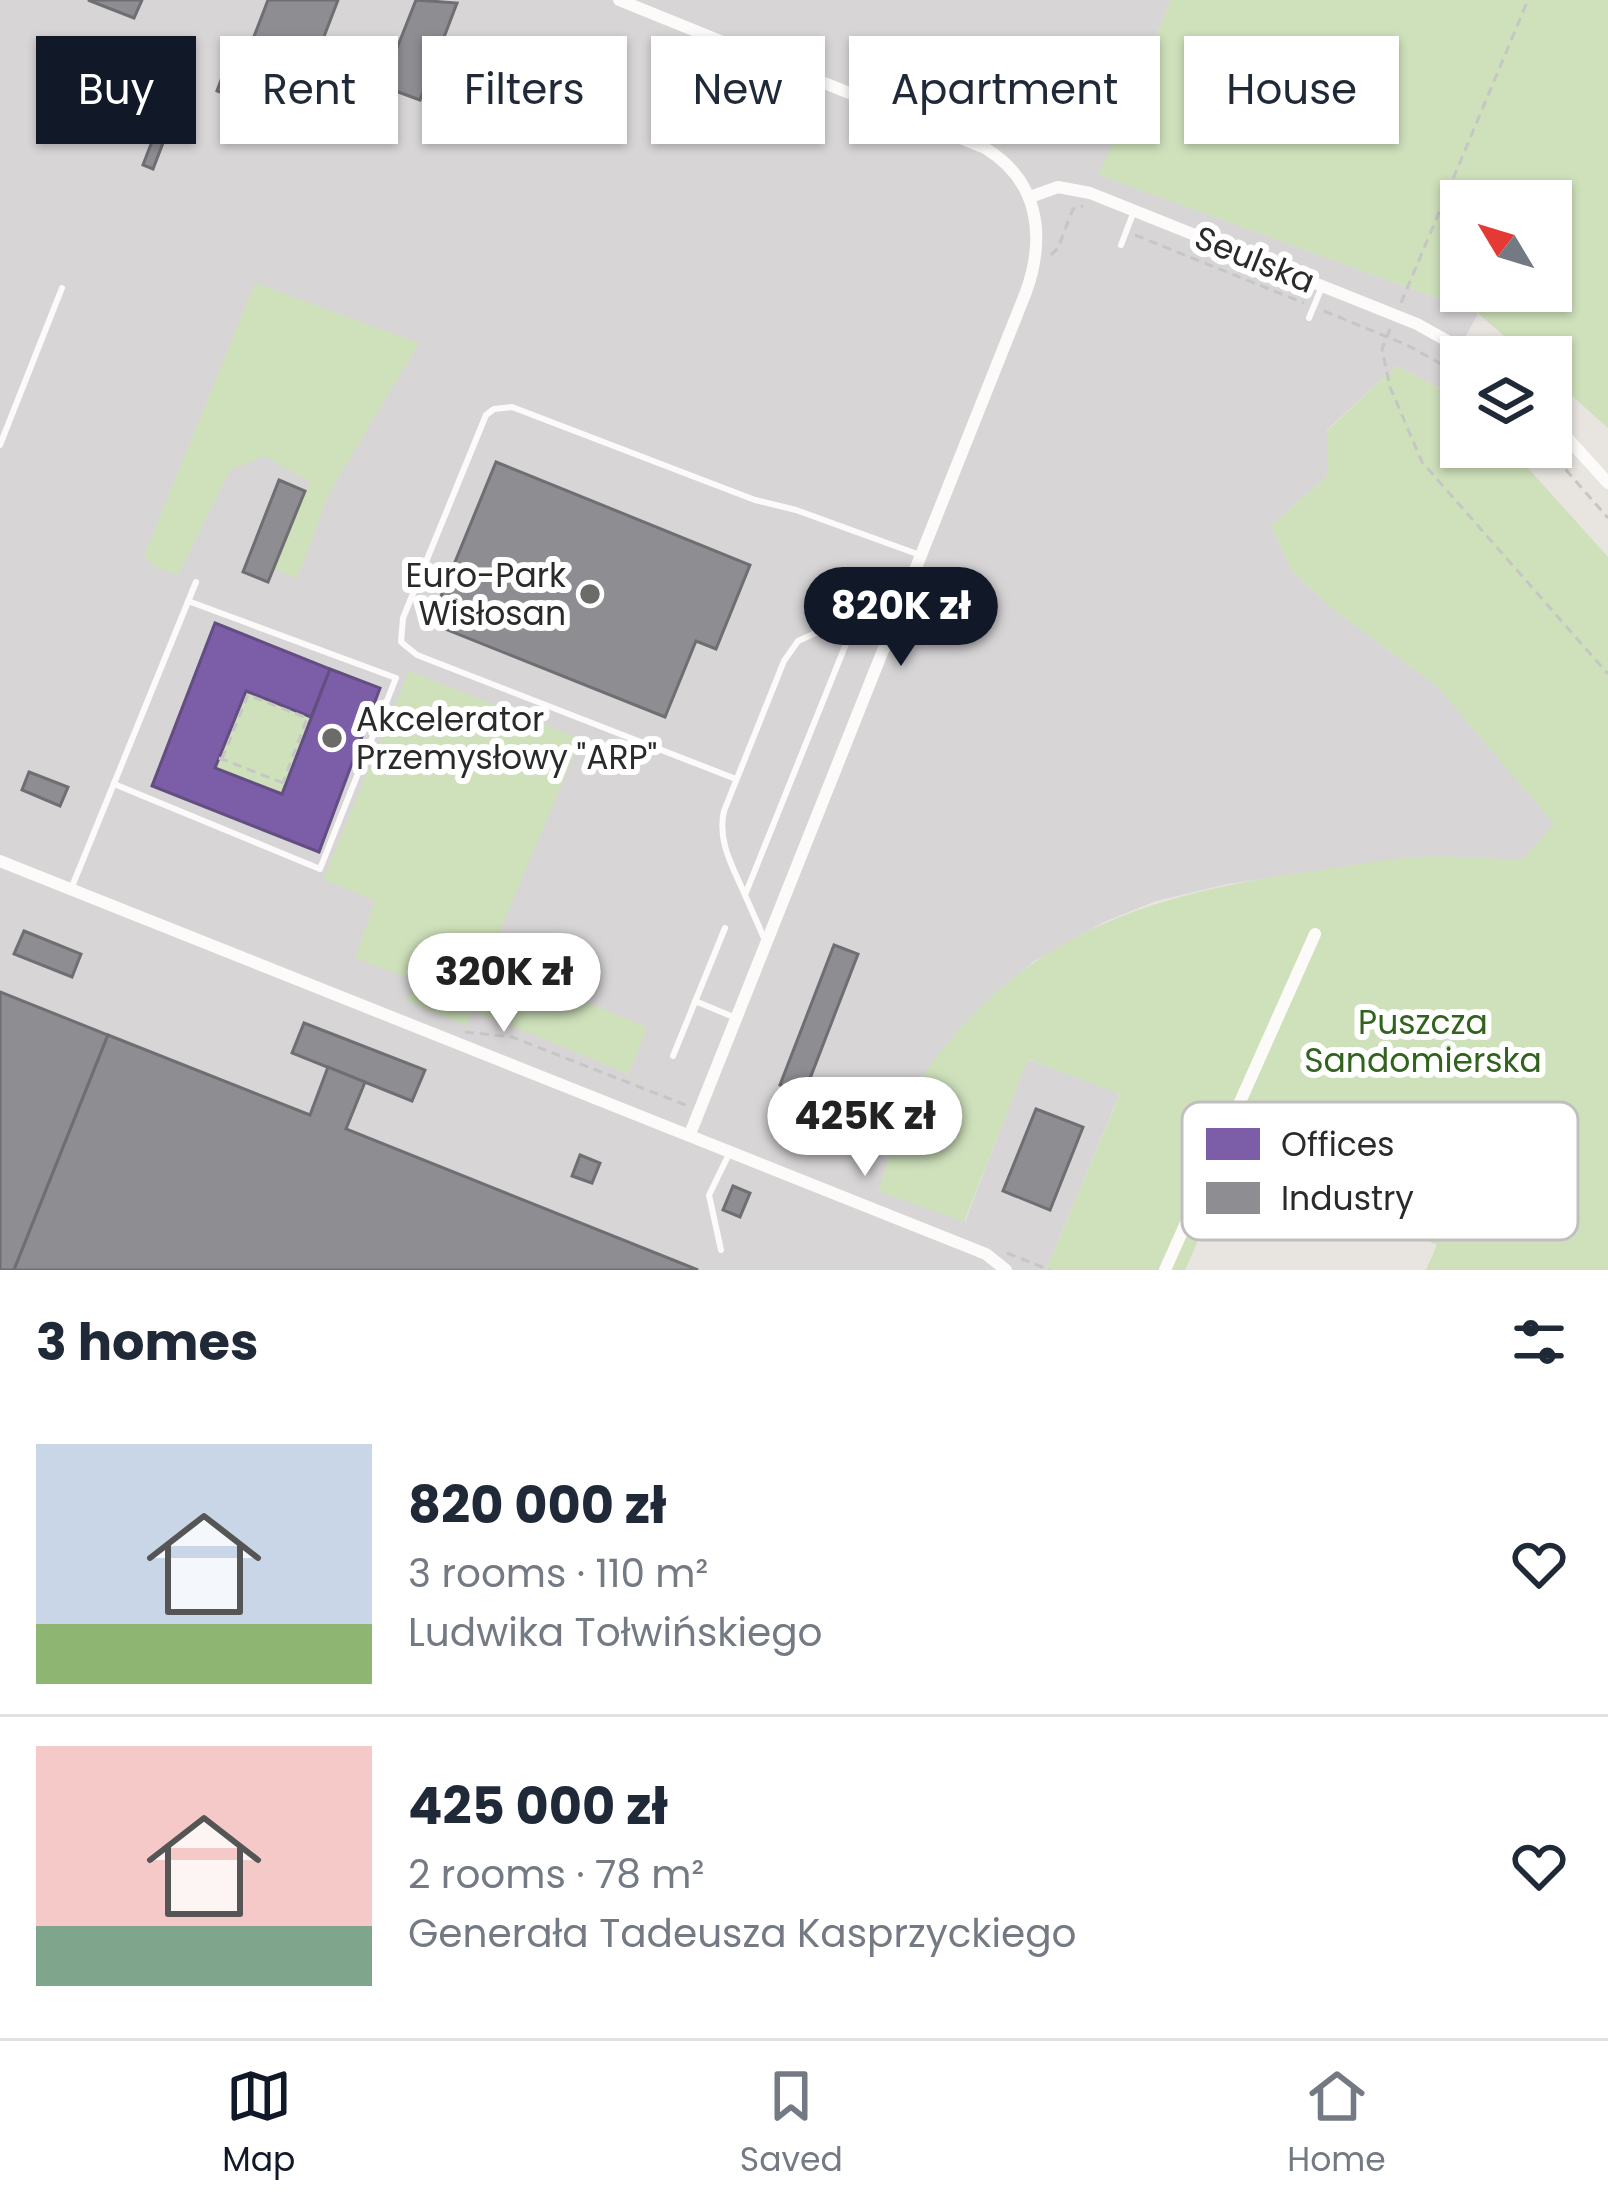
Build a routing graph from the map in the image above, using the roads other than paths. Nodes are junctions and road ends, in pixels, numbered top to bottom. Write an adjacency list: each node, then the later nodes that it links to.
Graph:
1 (619, 0): 2 (street)
2 (1030, 197): 3 (street, Seulska); 12 (street)
3 (1134, 211): 4 (lane); 5 (street, Seulska)
4 (1121, 244)
5 (1322, 286): 7 (lane); 8 (street, Seulska)
6 (62, 288): 10 (lane)
7 (1309, 318)
8 (1440, 337)
9 (1572, 443): 11 (street)
10 (0, 446)
11 (1608, 483)
12 (920, 555): 14 (street); 17 (lane)
13 (196, 582): 15 (lane)
14 (905, 594): 16 (lane); 24 (street)
15 (188, 601): 18 (lane); 18 (lane)
16 (858, 614): 17 (lane); 21 (lane)
17 (736, 779): 21 (lane)
18 (114, 784): 20 (lane)
19 (0, 861): 20 (street)
20 (71, 889): 29 (street)
21 (745, 895): 24 (lane)
22 (724, 928): 25 (lane)
23 (1315, 934): 28 (street)
24 (766, 941): 26 (street)
25 (695, 1001): 26 (lane); 27 (lane)
26 (736, 1018): 29 (street)
27 (673, 1056)
28 (1240, 1102)
29 (690, 1134): 30 (street)
30 (730, 1150): 32 (lane); 33 (street)
31 (1182, 1232): 34 (street)
32 (721, 1250)
33 (1006, 1270)
34 (1165, 1270)

